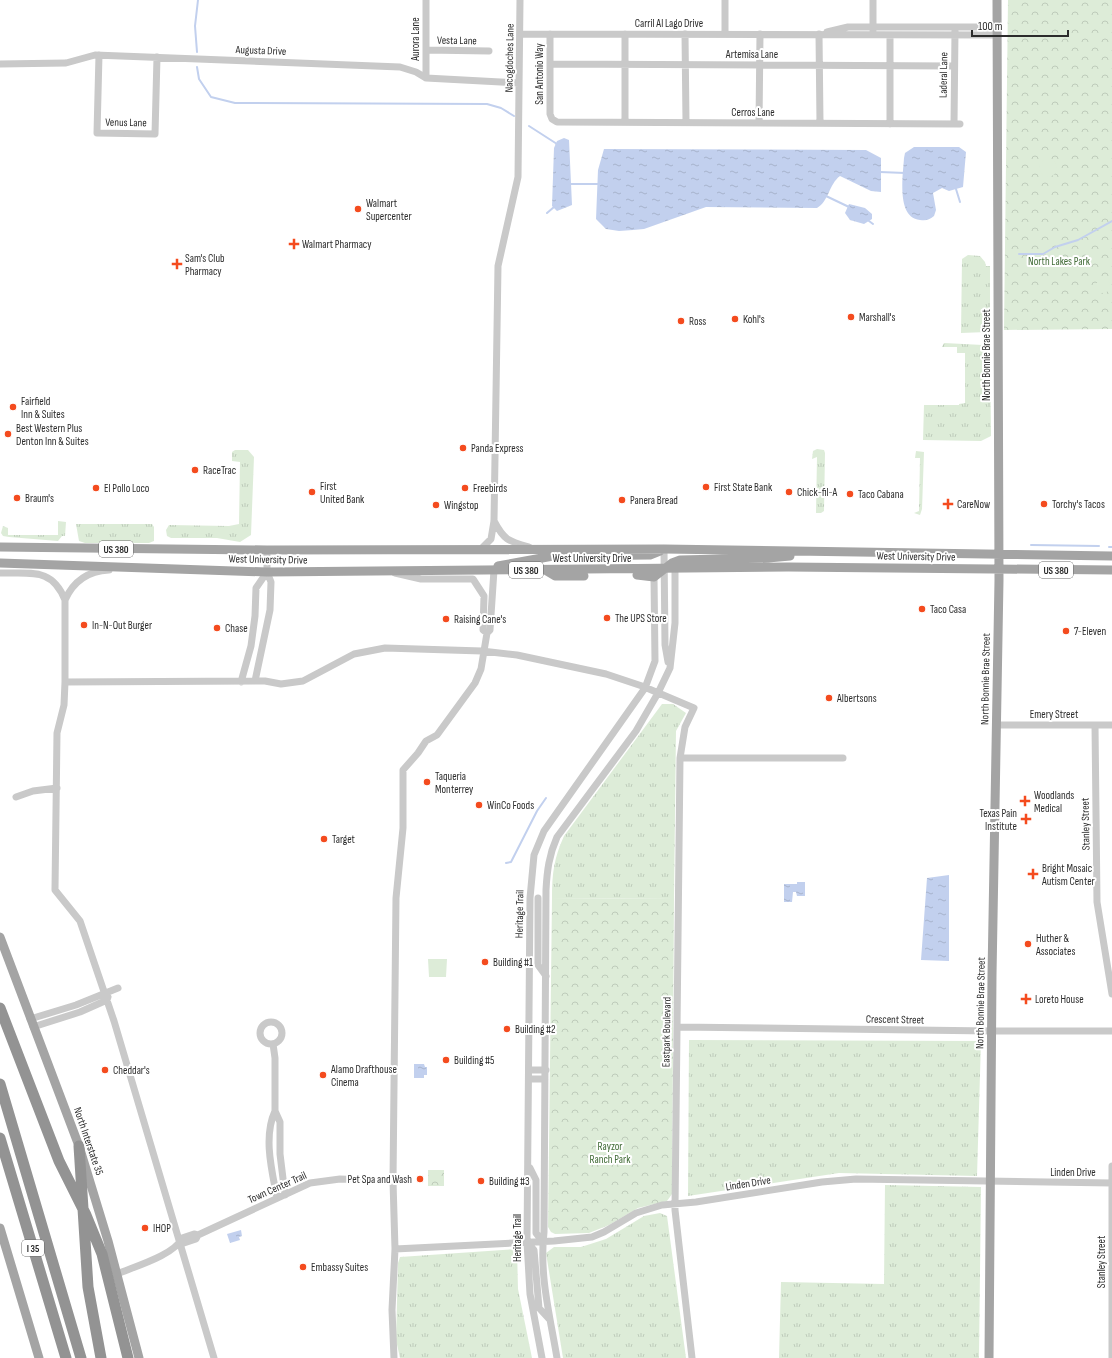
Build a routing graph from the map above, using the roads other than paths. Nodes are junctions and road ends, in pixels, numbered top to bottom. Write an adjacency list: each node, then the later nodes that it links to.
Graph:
1 (426, 0): 19 (street, Aurora Lane)
2 (520, 0): 9 (street, Nacogdoches Lane)
3 (725, 0): 13 (street)
4 (873, 0): 6 (street)
5 (997, 0): 8 (main road, North Bonnie Brae Street)
6 (873, 26): 7 (street, Carril Al Lago Drive); 15 (street, Carril Al Lago Drive); 16 (street)
7 (955, 27): 8 (street, Carril Al Lago Drive); 18 (street, Laderal Lane)
8 (997, 31): 18 (street, Carril Al Lago Drive); 48 (main road, North Bonnie Brae Street)
9 (520, 34): 10 (street, Carril Al Lago Drive); 32 (street, Nacogdoches Lane)
10 (550, 34): 11 (street, Carril Al Lago Drive); 24 (street, San Antonio Way)
11 (625, 34): 12 (street, Carril Al Lago Drive); 25 (street)
12 (685, 34): 13 (street, Carril Al Lago Drive); 26 (street)
13 (724, 34): 14 (street, Carril Al Lago Drive)
14 (760, 34): 15 (street, Carril Al Lago Drive); 27 (street)
15 (819, 34): 16 (street, Carril Al Lago Drive); 28 (street)
16 (873, 34): 17 (street, Carril Al Lago Drive)
17 (890, 34): 18 (street, Carril Al Lago Drive); 29 (street)
18 (955, 35): 30 (street, Laderal Lane)
19 (426, 50): 20 (street, Vesta Lane); 31 (street, Aurora Lane)
20 (489, 51)
21 (99, 55): 22 (street, Augusta Drive); 22 (street, Venus Lane); 23 (street, Augusta Drive)
22 (157, 57): 31 (street, Augusta Drive)
23 (0, 64)
24 (550, 64): 25 (street, Artemisa Lane); 33 (street, San Antonio Way)
25 (625, 64): 26 (street, Artemisa Lane); 34 (street)
26 (685, 65): 27 (street, Artemisa Lane); 35 (street)
27 (760, 65): 28 (street, Artemisa Lane); 36 (street)
28 (819, 66): 29 (street, Artemisa Lane); 37 (street)
29 (890, 66): 30 (street, Artemisa Lane); 38 (street)
30 (954, 66): 39 (street, Laderal Lane)
31 (426, 78): 32 (street, Augusta Drive)
32 (519, 84): 40 (street, Nacogdoches Lane)
33 (550, 114): 34 (street, Cerros Lane)
34 (625, 122): 35 (street, Cerros Lane)
35 (686, 122): 36 (street, Cerros Lane)
36 (759, 123): 37 (street, Cerros Lane)
37 (820, 123): 38 (street, Cerros Lane)
38 (890, 124): 39 (street, Cerros Lane)
39 (957, 124)
40 (494, 521): 43 (street, Nacogdoches Lane); 44 (street)
41 (0, 547): 42 (main road, West University Drive / US 380)
42 (72, 548): 46 (main road, West University Drive / US 380); 51 (main road)
43 (481, 549): 44 (main road, West University Drive / US 380); 46 (main road, West University Drive / US 380)
44 (535, 549): 45 (main road, West University Drive / US 380)
45 (664, 549): 47 (main road, West University Drive / US 380); 53 (street); 60 (main road)
46 (267, 550): 61 (street)
47 (806, 551): 48 (main road, West University Drive / US 380); 53 (main road)
48 (998, 555): 49 (main road, West University Drive / US 380); 55 (main road, North Bonnie Brae Street)
49 (1112, 556)
50 (0, 563): 51 (main road, West University Drive / US 380)
51 (72, 566): 52 (main road, West University Drive / US 380)
52 (131, 568): 61 (main road, West University Drive / US 380); 64 (street)
53 (665, 569): 54 (main road, West University Drive / US 380); 57 (main road, West University Drive / US 380); 63 (main road); 67 (street)
54 (675, 569): 55 (main road, West University Drive / US 380); 67 (street)
55 (999, 569): 58 (main road, West University Drive / US 380); 73 (main road, North Bonnie Brae Street)
56 (494, 570): 57 (main road, West University Drive / US 380); 60 (main road, West University Drive / US 380); 65 (street)
57 (545, 570): 63 (main road)
58 (1112, 570)
59 (386, 571): 60 (main road, West University Drive / US 380); 61 (main road, West University Drive / US 380); 65 (street)
60 (479, 571)
61 (267, 572): 69 (street); 70 (street)
62 (0, 573): 64 (street)
63 (654, 576): 71 (street, Heritage Trail)
64 (65, 600): 68 (street)
65 (487, 633): 66 (street)
66 (484, 651): 70 (street); 71 (street); 103 (street)
67 (668, 672): 72 (street)
68 (65, 682): 69 (street); 78 (street)
69 (241, 682): 70 (street)
70 (256, 682)
71 (646, 688): 72 (street); 93 (street, Heritage Trail)
72 (658, 693): 76 (street, Eastpark Boulevard); 82 (street)
73 (996, 724): 74 (street, Emery Street); 91 (main road, North Bonnie Brae Street)
74 (1095, 725): 75 (street, Emery Street); 85 (street, Stanley Street)
75 (1112, 725)
76 (680, 758): 77 (street); 89 (street, Eastpark Boulevard)
77 (843, 758)
78 (56, 788): 79 (street); 84 (street)
79 (16, 797)
80 (538, 898): 82 (street)
81 (0, 937): 88 (main road, North Interstate 35)
82 (546, 976): 94 (street)
83 (118, 988): 84 (street)
84 (107, 992): 86 (street); 88 (street)
85 (1112, 994)
86 (107, 1000): 88 (street); 110 (street)
87 (0, 1008): 120 (highway)
88 (31, 1023): 100 (main road, North Interstate 35)
89 (677, 1027): 91 (street, Crescent Street); 108 (street, Eastpark Boulevard)
90 (1112, 1031): 91 (street, Crescent Street)
91 (991, 1032): 104 (main road, North Bonnie Brae Street)
92 (273, 1044): 92 (street); 98 (street)
93 (529, 1070): 94 (street); 95 (street, Heritage Trail)
94 (546, 1070): 96 (street)
95 (529, 1079): 96 (street); 102 (street, Heritage Trail)
96 (546, 1079): 112 (street)
97 (0, 1084): 118 (highway, I 35)
98 (275, 1111): 106 (street); 107 (street)
99 (0, 1138): 117 (highway, I 35)
100 (79, 1146): 114 (main road, North Interstate 35); 119 (highway)
101 (1112, 1166): 105 (street, Stanley Street)
102 (529, 1167): 111 (street, Heritage Trail); 112 (street)
103 (393, 1181): 106 (street, Town Center Trail); 113 (street)
104 (990, 1182): 105 (street, Linden Drive); 108 (street, Linden Drive); 127 (main road, North Bonnie Brae Street)
105 (1112, 1183): 128 (street, Stanley Street)
106 (284, 1195): 107 (street, Town Center Trail)
107 (276, 1198): 110 (street, Town Center Trail)
108 (675, 1204): 112 (street, Linden Drive); 126 (street, Eastpark Boulevard)
109 (0, 1228): 116 (main road)
110 (180, 1242): 114 (street, Town Center Trail); 122 (street)
111 (527, 1242): 112 (street, Linden Drive); 113 (street, Linden Drive); 115 (street); 124 (street, Heritage Trail)
112 (543, 1242): 115 (street)
113 (395, 1249): 123 (street)
114 (117, 1274): 121 (main road, North Interstate 35)
115 (550, 1320): 125 (street)
116 (39, 1358)
117 (66, 1358)
118 (81, 1358)
119 (101, 1358)
120 (128, 1358)
121 (139, 1358)
122 (214, 1358)
123 (394, 1358)
124 (542, 1358)
125 (557, 1358)
126 (692, 1358)
127 (989, 1358)
128 (1112, 1358)

